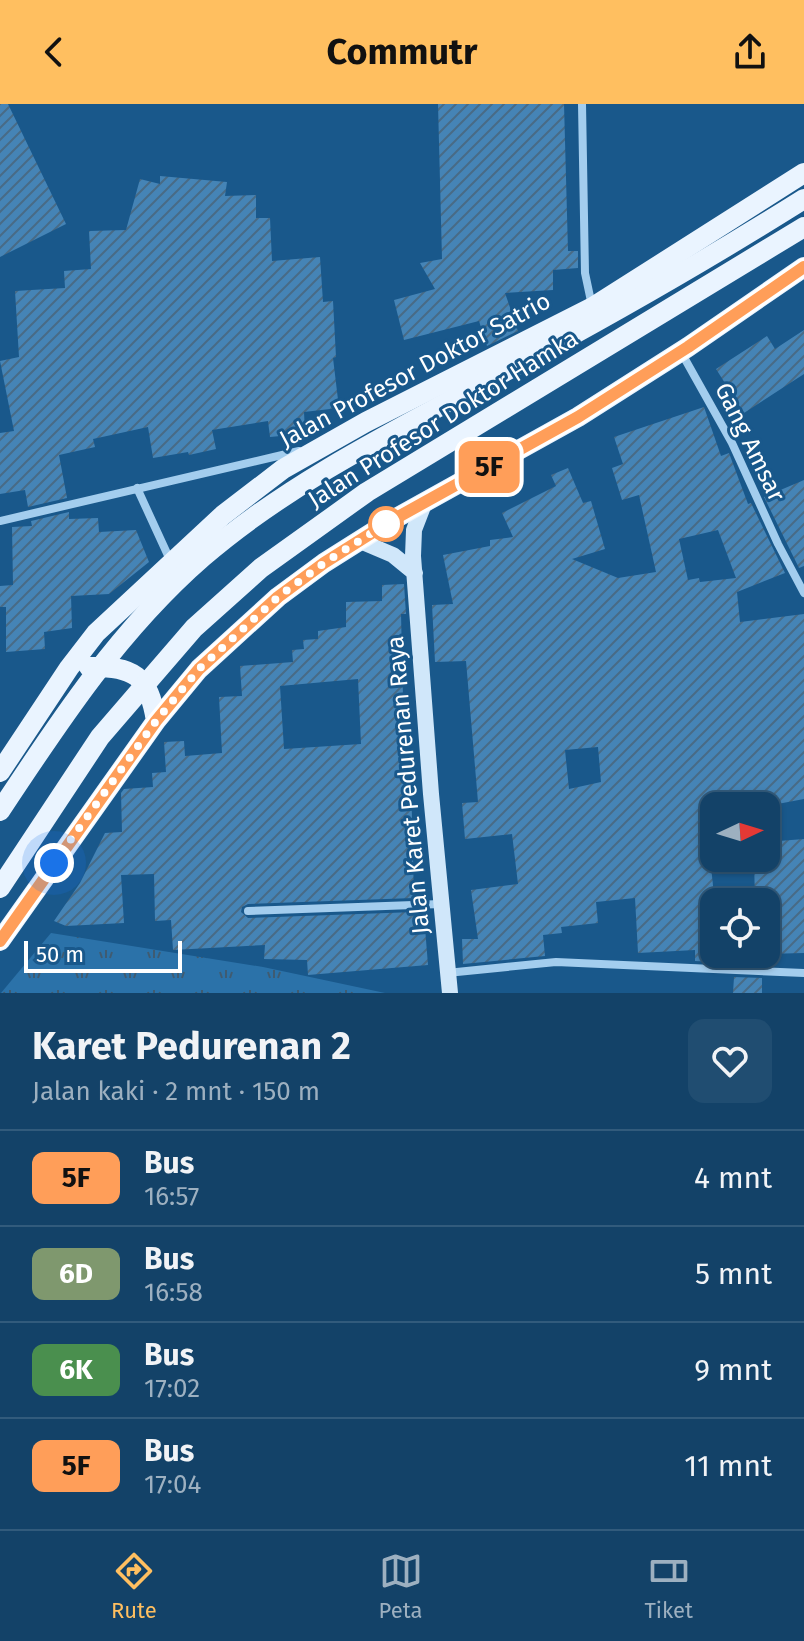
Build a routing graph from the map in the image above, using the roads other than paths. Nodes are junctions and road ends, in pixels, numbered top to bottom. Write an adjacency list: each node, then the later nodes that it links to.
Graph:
1 (582, 104): 6 (street)
2 (804, 173): 6 (main road, Jalan Profesor Doktor Satrio)
3 (804, 199): 19 (main road, Jalan Profesor Doktor Hamka, bridge)
4 (804, 227): 20 (main road, Jalan Profesor Doktor Hamka, bridge)
5 (804, 267): 7 (main road)
6 (593, 307): 8 (main road, Jalan Profesor Doktor Satrio)
7 (681, 351): 10 (main road); 15 (street, Gang Amsar)
8 (320, 447): 9 (street); 13 (main road, Jalan Profesor Doktor Satrio)
9 (137, 488): 11 (street); 13 (street)
10 (424, 504): 12 (main road); 14 (street, Jalan Karet Pedurenan Raya)
11 (0, 521)
12 (360, 541): 14 (street); 17 (main road)
13 (171, 563): 16 (main road, Jalan Profesor Doktor Satrio)
14 (415, 573): 21 (street, Jalan Karet Pedurenan Raya)
15 (804, 593)
16 (69, 668): 17 (main road); 18 (main road, Jalan Profesor Doktor Satrio)
17 (156, 721): 23 (main road)
18 (0, 772)
19 (0, 811)
20 (0, 888)
21 (441, 904): 22 (street); 24 (street, Jalan Karet Pedurenan Raya)
22 (248, 911)
23 (0, 941)
24 (447, 973): 25 (street); 26 (street, Jalan Karet Pedurenan Raya)
25 (804, 973)
26 (450, 993)

